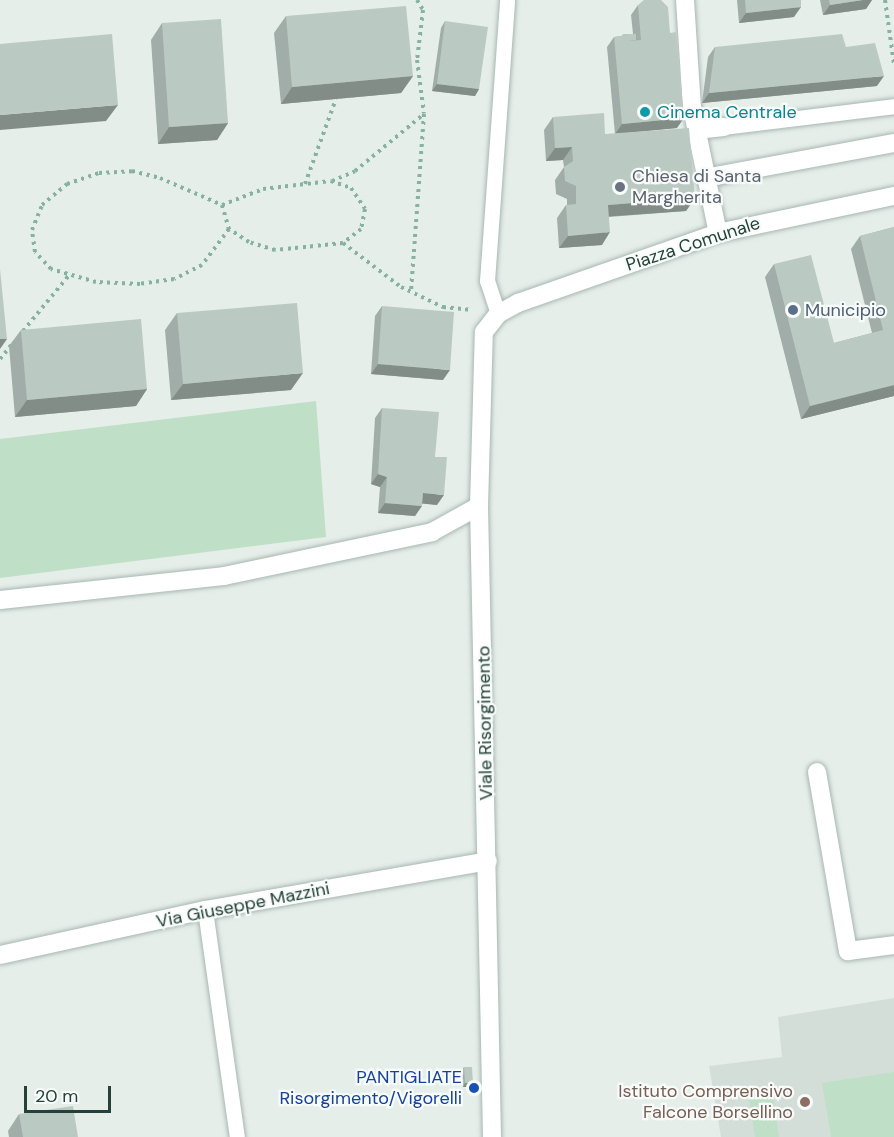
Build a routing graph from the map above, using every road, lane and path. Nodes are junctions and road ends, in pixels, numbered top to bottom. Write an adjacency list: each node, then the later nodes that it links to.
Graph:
1 (417, 0): 8 (path)
2 (507, 0): 22 (lane)
3 (685, 0): 10 (street)
4 (885, 0): 5 (path)
5 (894, 64)
6 (336, 99): 14 (path)
7 (894, 106): 9 (lane)
8 (424, 114): 13 (path); 21 (path)
9 (724, 127): 10 (street)
10 (696, 130): 12 (street)
11 (894, 143): 12 (street)
12 (705, 178): 18 (street)
13 (331, 181): 14 (path); 19 (path)
14 (305, 184): 16 (path)
15 (894, 196): 18 (street, Piazza Comunale)
16 (222, 205): 17 (path); 20 (path)
17 (229, 229): 19 (path); 20 (path)
18 (718, 233): 22 (street, Piazza Comunale)
19 (344, 243): 21 (path)
20 (70, 274): 23 (path)
21 (411, 292): 22 (path)
22 (498, 314): 26 (street, Viale Risorgimento)
23 (21, 333)
24 (14, 342): 25 (path)
25 (0, 359)
26 (479, 506): 27 (street); 29 (street, Viale Risorgimento)
27 (0, 600)
28 (817, 772): 31 (street)
29 (488, 861): 30 (street, Via Giuseppe Mazzini); 34 (street, Viale Risorgimento)
30 (205, 910): 32 (street, Via Giuseppe Mazzini); 33 (lane)
31 (894, 945)
32 (0, 955)
33 (237, 1137)
34 (492, 1137)

